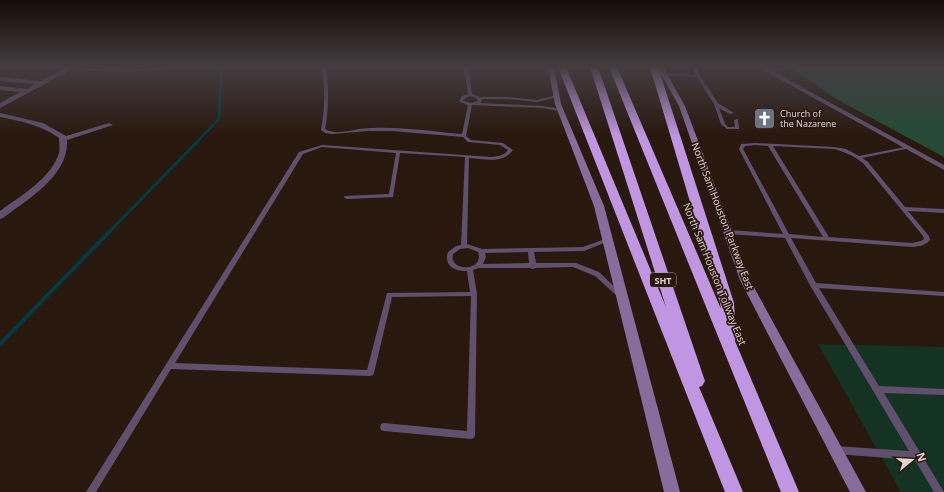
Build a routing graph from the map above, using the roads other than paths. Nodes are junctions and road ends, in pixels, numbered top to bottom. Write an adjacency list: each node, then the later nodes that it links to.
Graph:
1 (18, 90): 12 (street)
2 (327, 90): 25 (lane)
3 (469, 90): 13 (lane)
4 (555, 90): 14 (main road)
5 (571, 90): 60 (highway)
6 (601, 90): 60 (highway, SHT)
7 (623, 90): 51 (highway, North Sam Houston Tollway East)
8 (665, 90): 51 (highway)
9 (671, 90): 37 (main road, North Sam Houston Parkway East)
10 (707, 90): 18 (lane)
11 (803, 90): 28 (street)
12 (28, 91): 19 (street)
13 (470, 96): 15 (lane); 16 (lane)
14 (556, 96): 15 (lane); 20 (main road)
15 (479, 98): 17 (lane)
16 (470, 104): 17 (lane); 25 (lane)
17 (475, 104): 20 (lane)
18 (716, 104): 21 (lane); 23 (lane)
19 (0, 106)
20 (560, 110): 40 (main road)
21 (732, 113)
22 (0, 116): 26 (street)
23 (736, 120)
24 (109, 125): 26 (street)
25 (464, 136): 30 (lane)
26 (63, 139): 36 (street)
27 (770, 144): 31 (lane); 38 (lane); 39 (lane)
28 (908, 147): 31 (lane); 32 (street)
29 (398, 152): 30 (lane); 33 (lane); 52 (lane)
30 (467, 156): 41 (lane)
31 (859, 157): 34 (lane)
32 (944, 168)
33 (347, 197)
34 (904, 209): 35 (lane); 39 (lane)
35 (944, 211)
36 (0, 216)
37 (728, 232): 38 (lane); 56 (main road, North Sam Houston Parkway East)
38 (786, 236): 39 (lane); 47 (lane)
39 (827, 239)
40 (607, 240): 42 (lane); 50 (main road)
41 (464, 246): 43 (lane); 46 (lane)
42 (531, 250): 43 (lane); 45 (lane)
43 (481, 251): 44 (lane)
44 (478, 266): 45 (lane); 46 (lane)
45 (533, 267): 50 (lane)
46 (470, 269): 48 (lane)
47 (813, 285): 49 (lane); 53 (lane)
48 (474, 294): 52 (lane); 55 (lane)
49 (944, 294)
50 (622, 296): 59 (main road)
51 (729, 347): 61 (highway, North Sam Houston Tollway East)
52 (169, 366): 58 (lane)
53 (877, 390): 54 (lane); 57 (lane)
54 (944, 392)
55 (384, 427)
56 (835, 450): 57 (lane); 62 (main road, North Sam Houston Parkway East)
57 (917, 456): 63 (lane)
58 (91, 492)
59 (672, 492)
60 (734, 492)
61 (790, 492)
62 (858, 492)
63 (939, 492)

